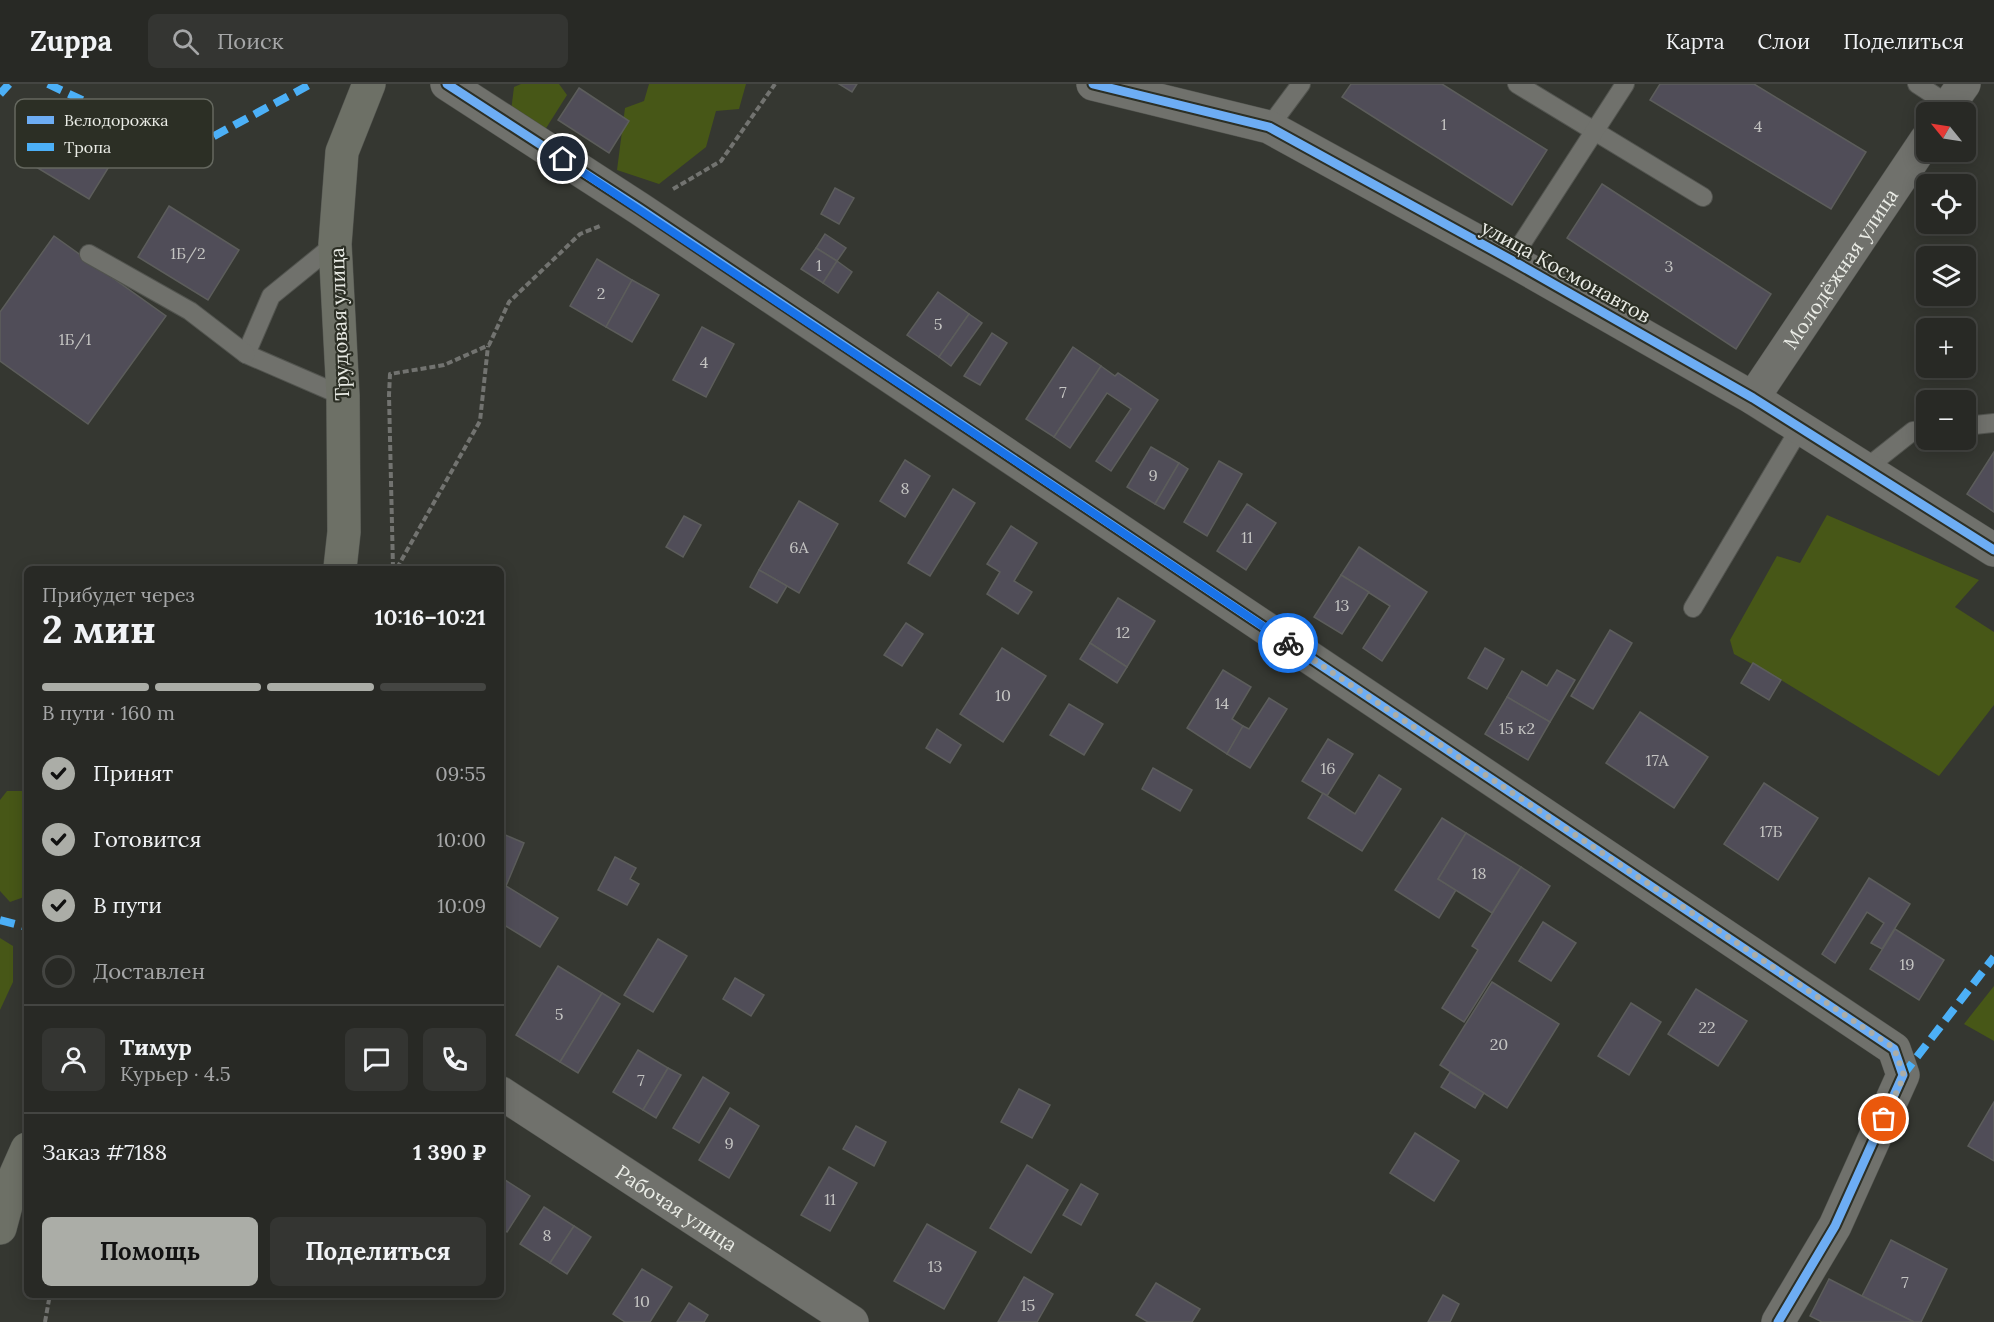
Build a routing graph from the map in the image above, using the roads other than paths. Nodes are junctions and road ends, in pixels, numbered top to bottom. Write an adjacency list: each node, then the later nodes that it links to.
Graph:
1 (369, 84): 13 (main road, Трудовая улица)
2 (447, 84): 31 (street)
3 (1093, 84): 9 (street, улица Космонавтов)
4 (1301, 84): 9 (lane)
5 (1517, 84): 10 (lane)
6 (1625, 84): 10 (lane)
7 (1917, 84): 8 (lane)
8 (1952, 100)
9 (1269, 127): 15 (street, улица Космонавтов)
10 (1593, 132): 12 (lane); 15 (lane)
11 (1916, 155): 18 (street, Молодёжная улица)
12 (1703, 197)
13 (335, 244): 16 (lane); 17 (main road, Трудовая улица)
14 (89, 254): 16 (lane)
15 (1511, 260): 18 (street, улица Космонавтов)
16 (246, 354): 17 (lane)
17 (343, 396): 25 (main road, Трудовая улица)
18 (1753, 398): 21 (street, улица Космонавтов)
19 (1994, 423): 20 (lane)
20 (1976, 425)
21 (1800, 428): 23 (street, улица Космонавтов); 26 (lane)
22 (1916, 432): 23 (lane)
23 (1865, 469): 24 (street, улица Космонавтов)
24 (1994, 550)
25 (340, 566)
26 (1693, 608)
27 (504, 1096): 30 (street, Рабочая улица)
28 (24, 1156): 29 (main road)
29 (0, 1228)
30 (852, 1322)
31 (1778, 1322)

